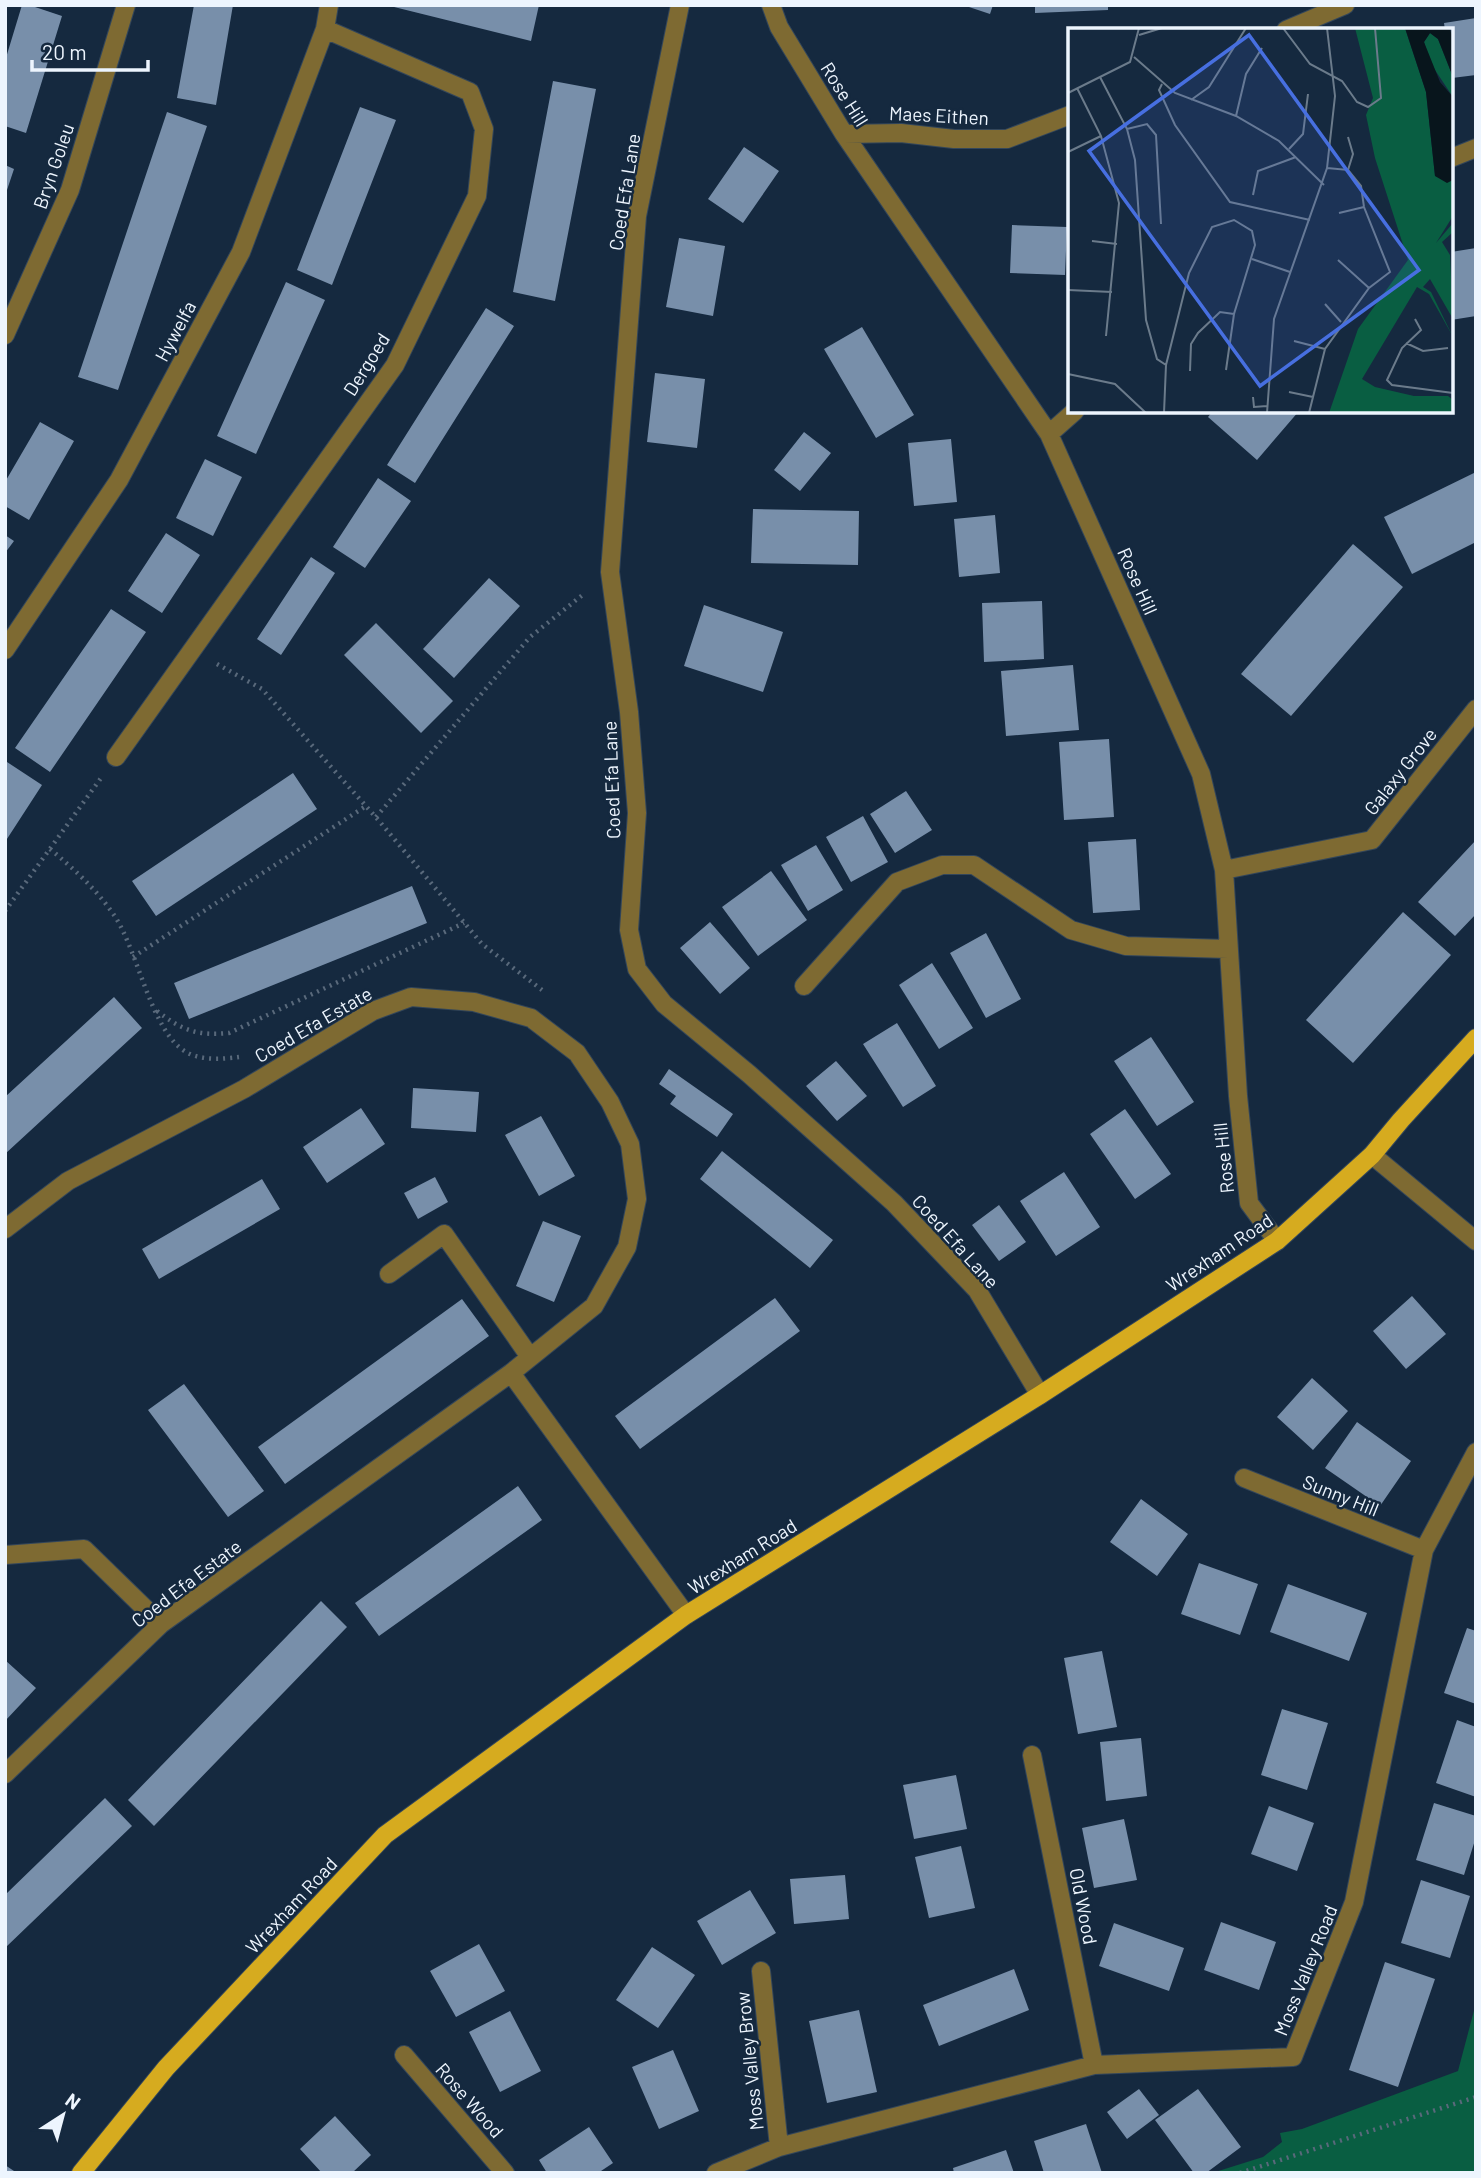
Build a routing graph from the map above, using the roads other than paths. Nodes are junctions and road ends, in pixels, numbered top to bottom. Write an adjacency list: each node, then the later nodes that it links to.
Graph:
1 (126, 5): 12 (street, Bryn Goleu)
2 (329, 5): 7 (street, Hywelfa)
3 (680, 5): 29 (street, Coed Efa Lane)
4 (771, 5): 9 (street, Rose Hill)
5 (1345, 5): 6 (street)
6 (1291, 28)
7 (326, 29): 15 (street, Hywelfa); 17 (street, Dergoed)
8 (1068, 116): 9 (street, Maes Eithen)
9 (844, 134): 14 (street, Rose Hill)
10 (1476, 148): 11 (street)
11 (1453, 157)
12 (5, 335)
13 (1073, 413): 14 (street)
14 (1049, 434): 18 (street, Rose Hill)
15 (5, 650)
16 (1476, 709): 18 (street, Galaxy Grove)
17 (116, 757)
18 (1224, 870): 19 (street, Rose Hill)
19 (1228, 949): 20 (street); 24 (street, Rose Hill)
20 (804, 986)
21 (1476, 1038): 22 (main road, Wrexham Road)
22 (1372, 1155): 24 (main road, Wrexham Road); 25 (street)
23 (5, 1229): 27 (street, Coed Efa Estate)
24 (1277, 1241): 29 (main road, Wrexham Road)
25 (1476, 1241)
26 (388, 1274): 27 (street)
27 (530, 1357): 28 (street, Coed Efa Estate)
28 (511, 1373): 34 (street); 35 (street, Coed Efa Estate)
29 (1040, 1395): 34 (main road, Wrexham Road)
30 (1476, 1452): 32 (street, Moss Valley Road)
31 (1244, 1479): 32 (street, Sunny Hill)
32 (1424, 1550): 40 (street, Moss Valley Road)
33 (5, 1555): 35 (street)
34 (686, 1615): 42 (main road, Wrexham Road)
35 (161, 1624): 37 (street, Coed Efa Estate)
36 (1032, 1755): 40 (street, Old Wood)
37 (5, 1774)
38 (761, 1971): 41 (street, Moss Valley Brow)
39 (404, 2055): 43 (street, Rose Wood)
40 (1094, 2065): 41 (street, Moss Valley Road)
41 (779, 2147): 44 (street, Moss Valley Road)
42 (81, 2173)
43 (505, 2173)
44 (716, 2173)

